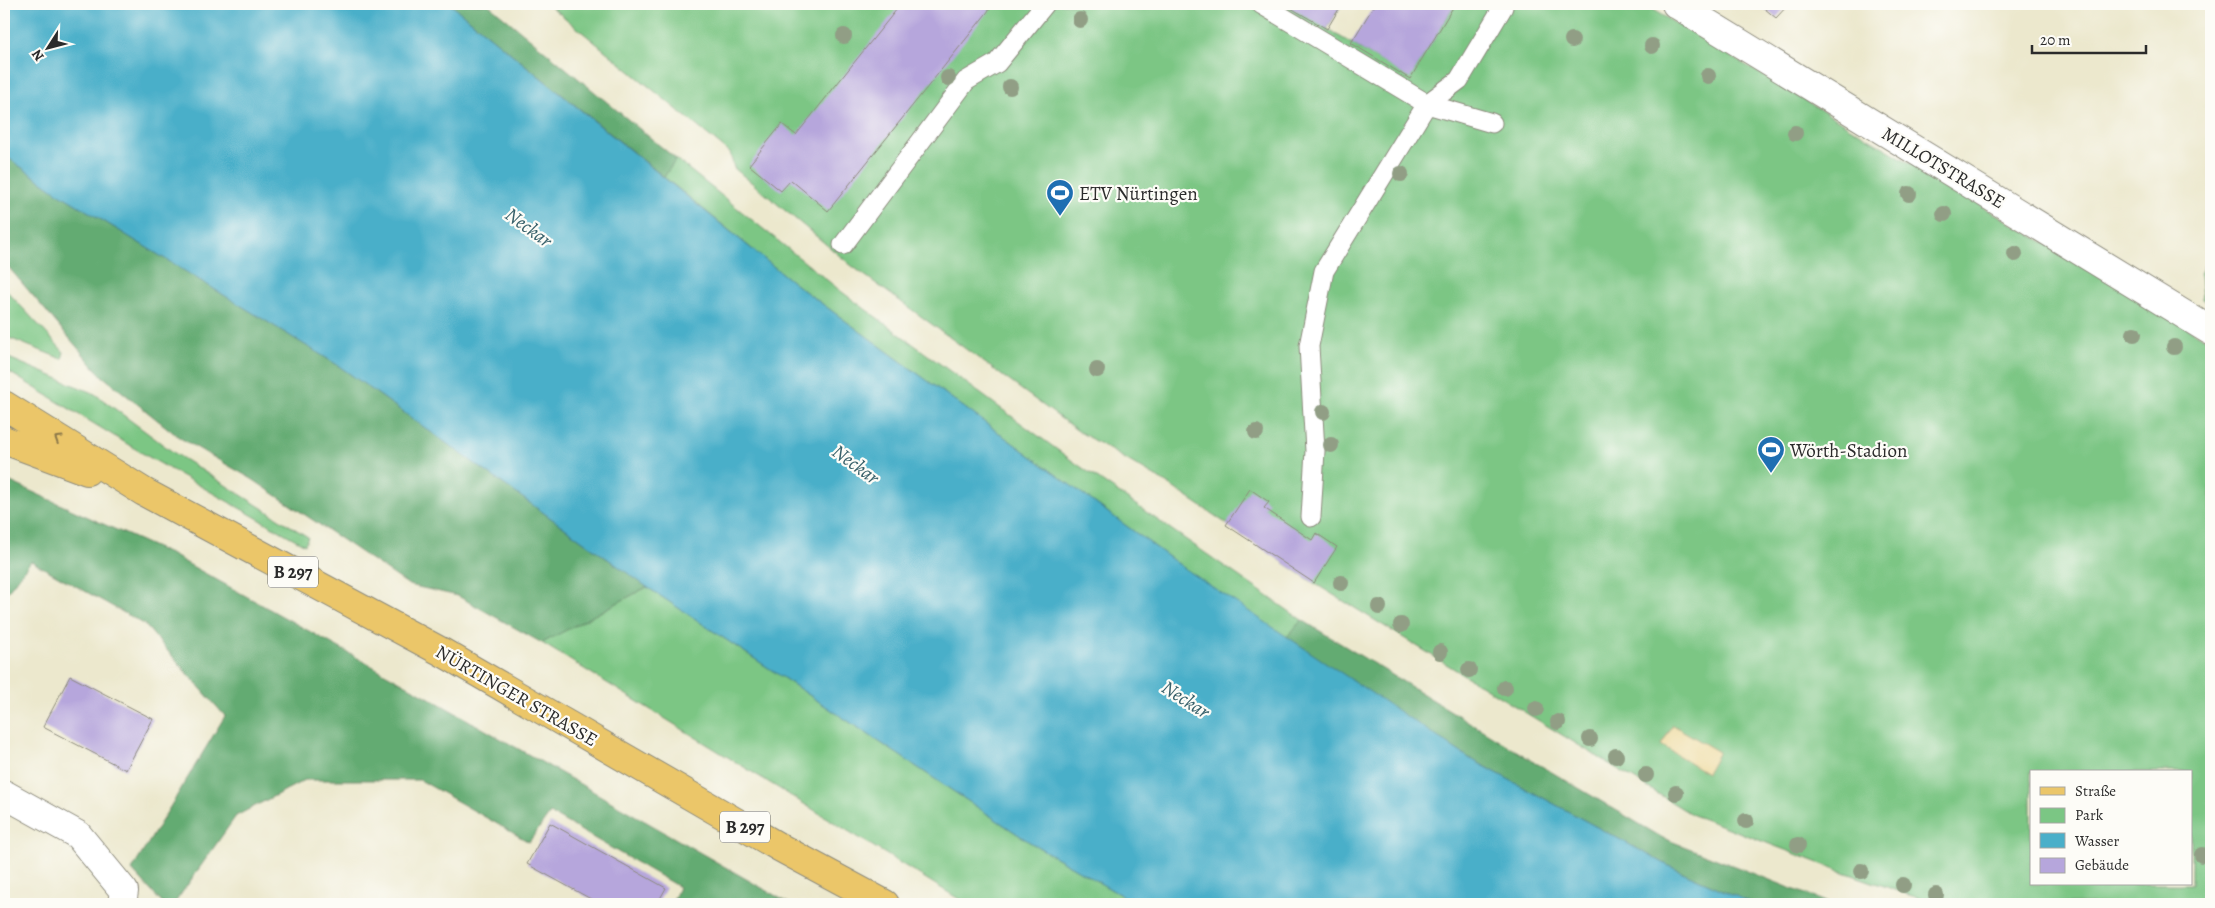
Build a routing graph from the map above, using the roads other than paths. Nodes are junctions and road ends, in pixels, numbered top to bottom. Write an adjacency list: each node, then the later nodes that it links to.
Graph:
1 (1045, 4): 7 (lane)
2 (1261, 4): 5 (lane)
3 (1676, 4): 8 (street, MILLOTSTRASSE)
4 (1503, 7): 5 (lane)
5 (1428, 104): 6 (lane); 12 (lane)
6 (1492, 123)
7 (843, 245)
8 (2211, 331)
9 (4, 406): 11 (main road, NÜRTINGER STRASSE / B 297, one-way to 9)
10 (4, 440): 11 (main road, NÜRTINGER STRASSE / B 297)
11 (144, 492): 15 (main road, NÜRTINGER STRASSE / B 297)
12 (1311, 517)
13 (4, 794): 14 (street)
14 (122, 904)
15 (885, 904)

